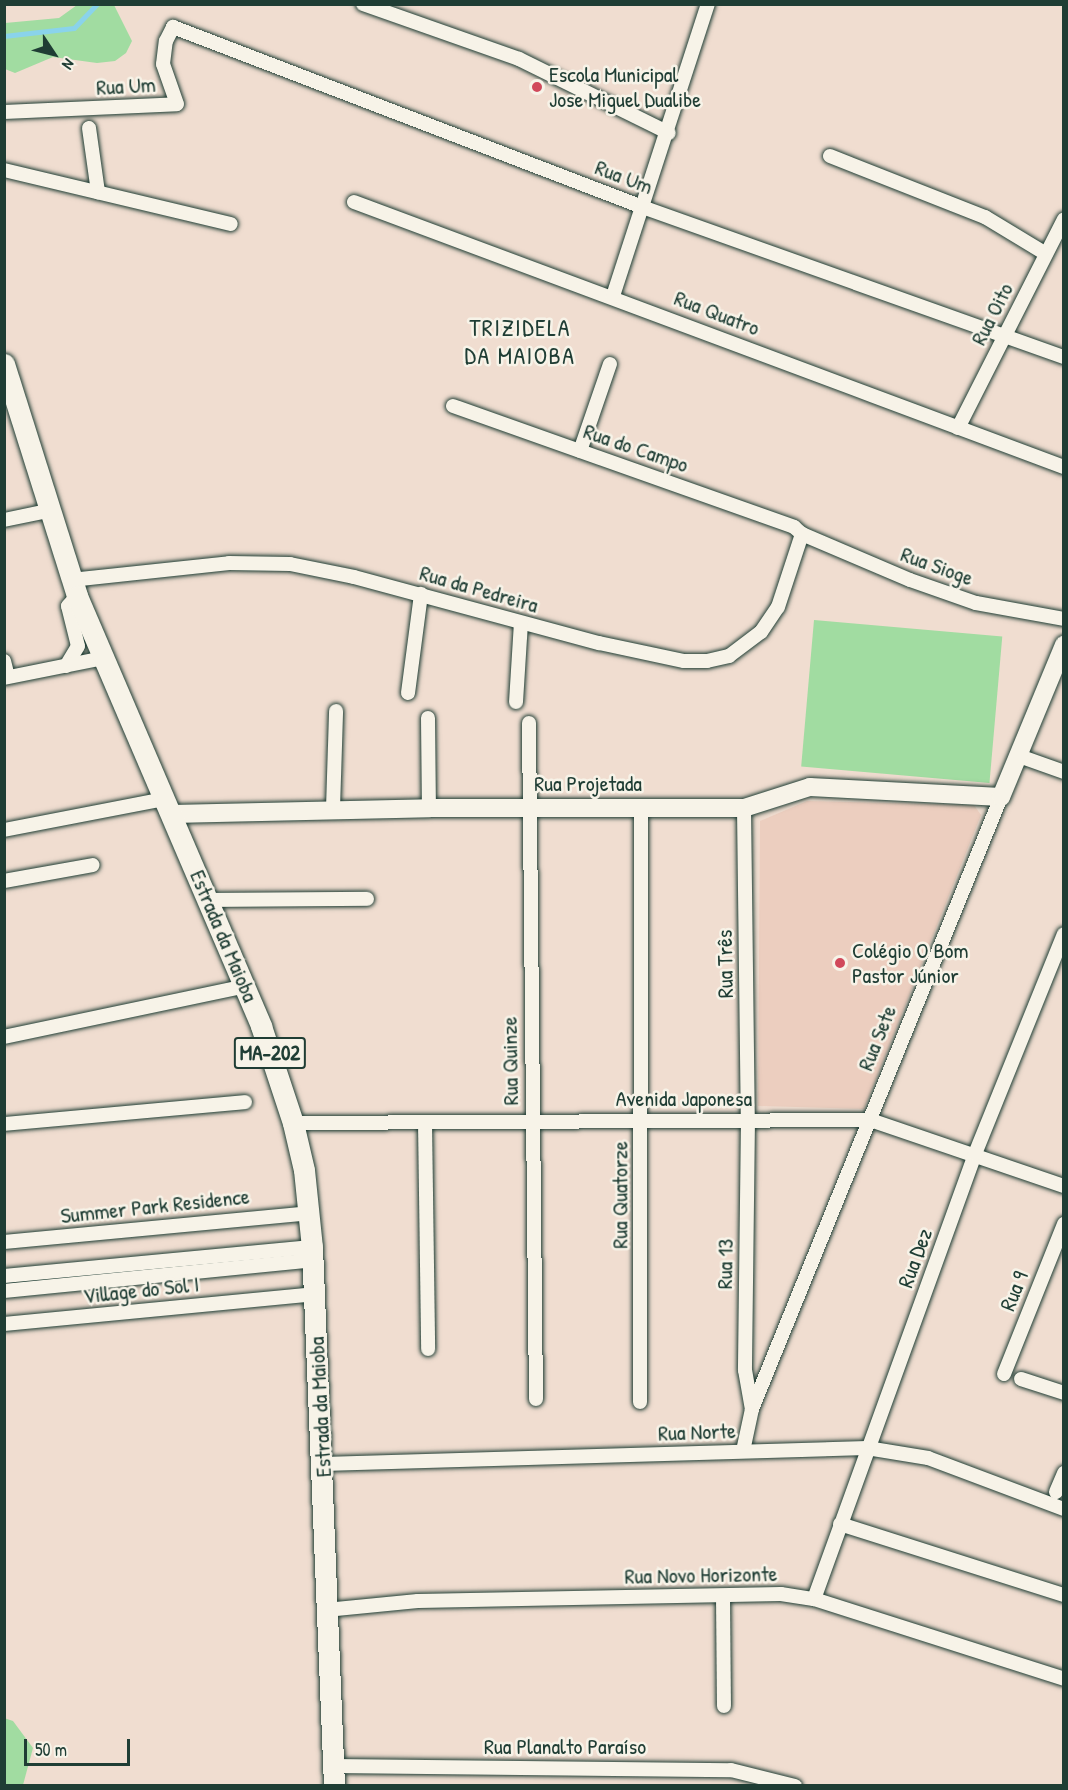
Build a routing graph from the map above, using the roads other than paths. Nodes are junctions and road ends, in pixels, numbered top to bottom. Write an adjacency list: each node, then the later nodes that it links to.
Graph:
1 (363, 4): 5 (street)
2 (708, 4): 5 (street)
3 (4, 112): 10 (street, Rua Um)
4 (90, 128): 8 (street)
5 (669, 133): 10 (street)
6 (830, 156): 13 (street)
7 (4, 170): 8 (street)
8 (98, 192): 12 (street)
9 (354, 202): 14 (street, Rua Quatro)
10 (645, 208): 14 (street); 15 (street, Rua Um)
11 (1064, 219): 13 (street, Rua Oito)
12 (231, 224)
13 (1046, 254): 15 (street, Rua Oito)
14 (613, 296): 20 (street, Rua Quatro)
15 (1003, 337): 16 (street, Rua Um); 20 (street, Rua Oito)
16 (1064, 357)
17 (4, 364): 23 (main road, Estrada da Maioba / MA-202)
18 (610, 364): 21 (street)
19 (453, 406): 21 (street, Rua do Campo)
20 (958, 428): 22 (street, Rua Quatro)
21 (580, 451): 25 (street, Rua do Campo)
22 (1064, 467)
23 (48, 511): 24 (street); 26 (main road, Estrada da Maioba / MA-202)
24 (4, 520)
25 (802, 534): 28 (street, Rua Sioge); 29 (street, Rua da Pedreira)
26 (74, 588): 27 (street, Rua da Pedreira); 31 (main road, Estrada da Maioba / MA-202); 33 (street)
27 (421, 594): 29 (street, Rua da Pedreira); 35 (street)
28 (1064, 619)
29 (521, 623): 36 (street)
30 (1064, 645): 40 (street, Rua Sete)
31 (104, 658): 33 (street); 43 (main road, Estrada da Maioba / MA-202)
32 (4, 661): 34 (street)
33 (66, 666): 34 (street)
34 (6, 678)
35 (408, 693)
36 (516, 702)
37 (336, 711): 48 (street)
38 (428, 718): 45 (street)
39 (529, 723): 46 (street, Rua Quinze)
40 (1019, 756): 41 (street); 42 (street, Rua Sete)
41 (1064, 772)
42 (1001, 797): 47 (street, Rua Projetada); 61 (street, Rua Sete)
43 (169, 806): 48 (street, Rua Projetada); 49 (street); 53 (main road, Estrada da Maioba / MA-202)
44 (641, 807): 46 (street, Rua Projetada); 47 (street, Rua Projetada); 60 (street, Rua Quatorze)
45 (429, 808): 46 (street, Rua Projetada); 48 (street, Rua Projetada)
46 (528, 808): 59 (street, Rua Quinze)
47 (744, 808): 58 (street, Rua Três)
48 (333, 809)
49 (4, 830)
50 (93, 865): 51 (street)
51 (4, 881)
52 (366, 899): 53 (street)
53 (210, 900): 55 (main road, Estrada da Maioba / MA-202)
54 (1064, 934): 65 (street, Rua Dez)
55 (245, 986): 56 (street); 63 (main road, Estrada da Maioba / MA-202)
56 (4, 1037)
57 (244, 1102): 64 (street)
58 (748, 1119): 60 (street, Avenida Japonesa); 61 (street, Avenida Japonesa); 81 (street, Rua 13)
59 (532, 1120): 60 (street, Avenida Japonesa); 62 (street, Avenida Japonesa); 79 (street, Rua Quinze)
60 (641, 1120): 80 (street, Rua Quatorze)
61 (870, 1120): 65 (street, Avenida Japonesa); 81 (street, Rua Sete)
62 (425, 1122): 63 (street, Avenida Japonesa); 75 (street)
63 (293, 1123): 67 (main road, Estrada da Maioba / MA-202)
64 (4, 1124)
65 (975, 1154): 66 (street, Avenida Japonesa); 82 (street, Rua Dez)
66 (1064, 1186)
67 (309, 1213): 69 (street, Summer Park Residence); 70 (main road, Estrada da Maioba / MA-202)
68 (1064, 1224): 76 (street, Rua 9)
69 (4, 1242)
70 (312, 1253): 71 (street); 72 (street, Village do Sol I); 73 (main road, Estrada da Maioba / MA-202)
71 (4, 1276)
72 (4, 1291)
73 (314, 1294): 74 (street, Village do Sol I); 84 (main road, Estrada da Maioba / MA-202)
74 (4, 1324)
75 (428, 1349)
76 (1004, 1374)
77 (1022, 1379): 78 (street)
78 (1064, 1393)
79 (536, 1399)
80 (640, 1402)
81 (752, 1409): 83 (street, Rua Sete)
82 (867, 1448): 83 (street, Rua Norte); 87 (street, Rua Norte); 88 (street, Rua Dez)
83 (743, 1451): 84 (street, Rua Norte)
84 (323, 1464): 92 (main road, Estrada da Maioba / MA-202)
85 (1064, 1473): 86 (street)
86 (1056, 1492)
87 (1064, 1509)
88 (840, 1524): 89 (street); 91 (street, Rua Dez)
89 (1064, 1595)
90 (723, 1596): 91 (street, Rua Novo Horizonte); 92 (street, Rua Novo Horizonte); 94 (street)
91 (814, 1599): 93 (street, Rua Novo Horizonte)
92 (326, 1610): 95 (main road, Estrada da Maioba / MA-202)
93 (1064, 1679)
94 (724, 1706)
95 (333, 1776): 96 (street, Rua Planalto Paraíso)
96 (795, 1785)

